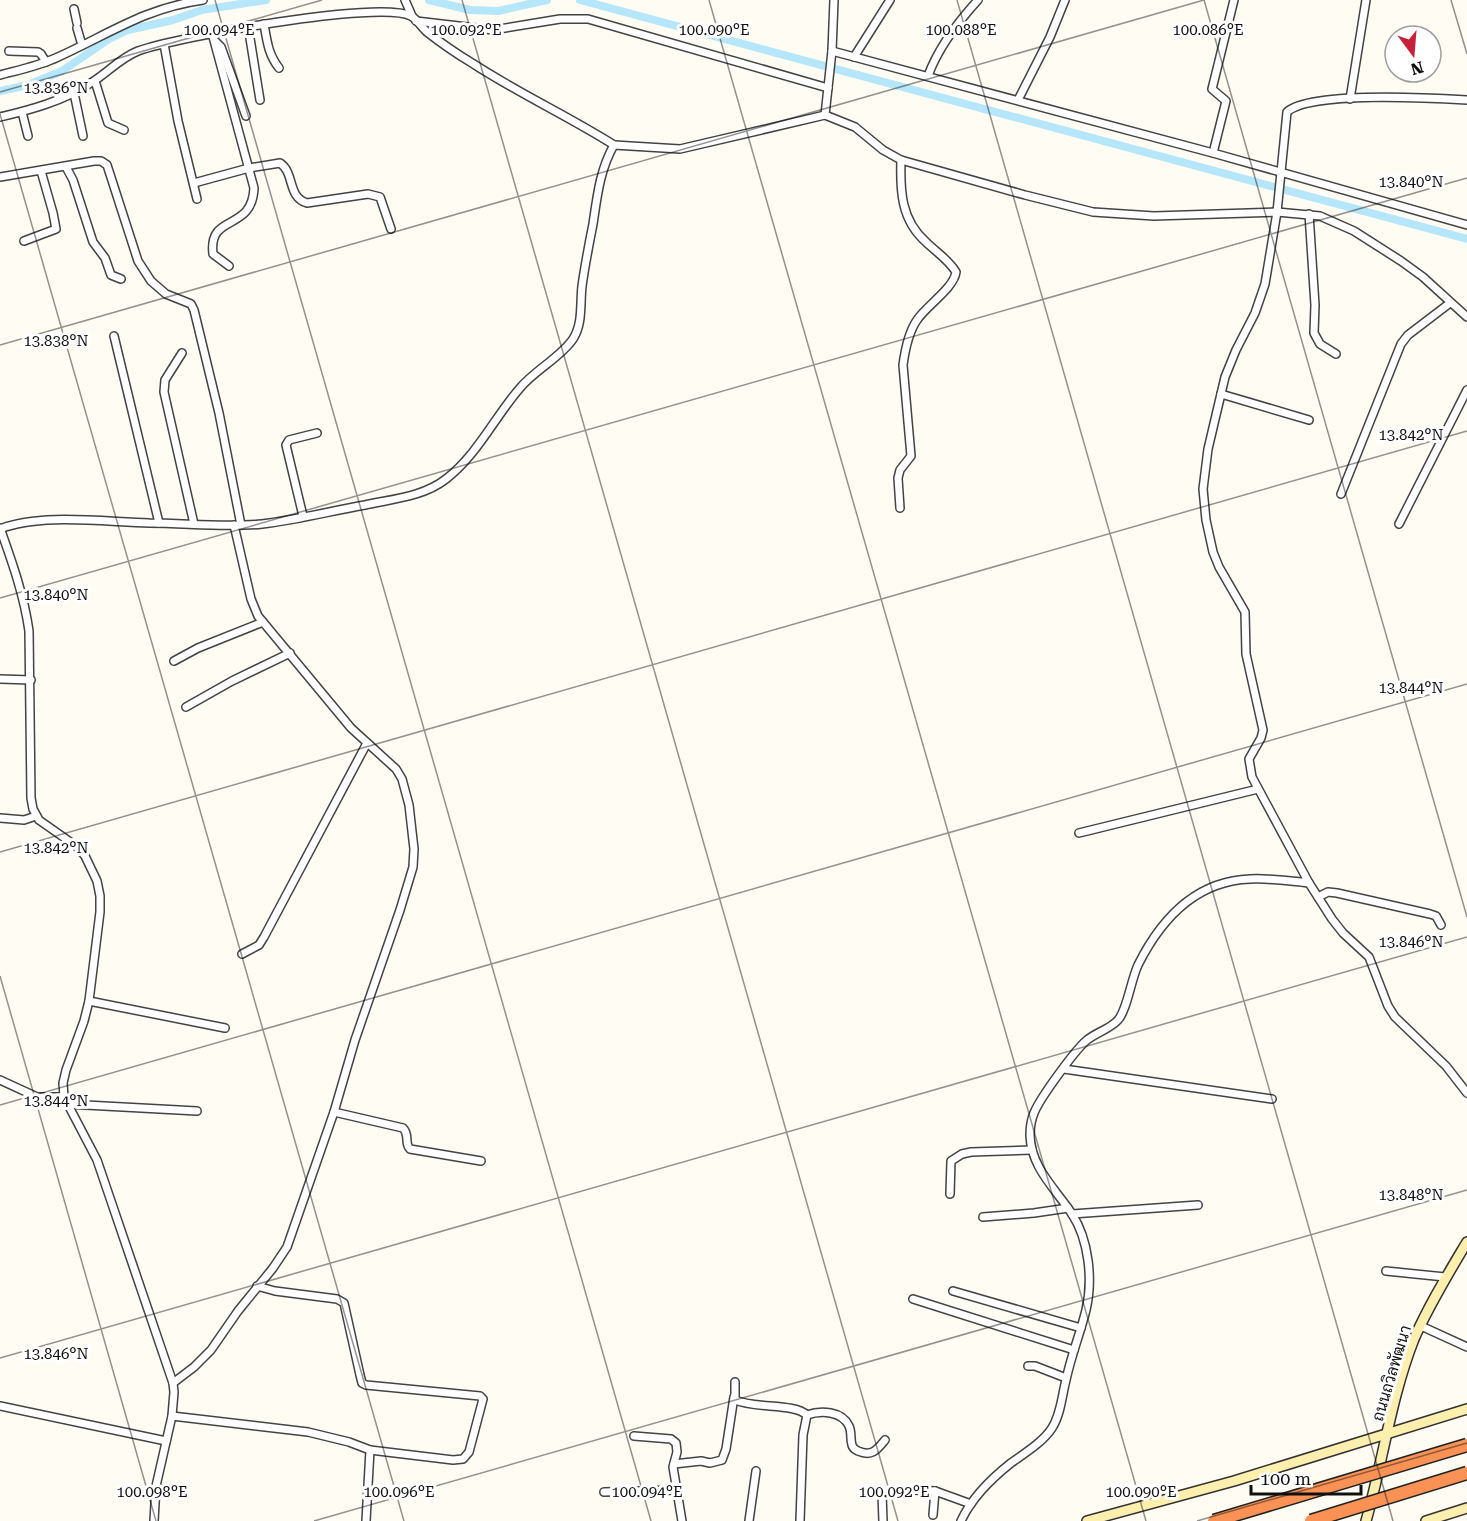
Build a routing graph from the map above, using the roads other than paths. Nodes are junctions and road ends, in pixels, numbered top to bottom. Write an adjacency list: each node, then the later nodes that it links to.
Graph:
1 (203, 0): 15 (street)
2 (405, 0): 10 (street)
3 (834, 0): 17 (street)
4 (890, 0): 18 (street)
5 (978, 0): 22 (street)
6 (1065, 0): 28 (street)
7 (1234, 0): 38 (street)
8 (1366, 0): 26 (street)
9 (74, 9): 15 (street)
10 (412, 16): 11 (street); 24 (street); 37 (street)
11 (264, 24): 12 (street); 20 (street)
12 (248, 26): 13 (street); 27 (street)
13 (213, 37): 14 (street); 32 (street); 41 (street)
14 (164, 44): 23 (street); 45 (street)
15 (82, 45): 19 (street)
16 (9, 51): 19 (street)
17 (832, 51): 18 (street); 24 (street)
18 (854, 57): 22 (street)
19 (46, 62): 21 (street)
20 (279, 68)
21 (0, 75)
22 (928, 76): 28 (street)
23 (95, 81): 25 (street); 34 (street)
24 (828, 84): 31 (street)
25 (74, 93): 30 (street); 36 (street)
26 (1350, 99): 29 (street); 43 (street)
27 (260, 100)
28 (1018, 100): 38 (street)
29 (1467, 100)
30 (22, 112): 33 (street); 35 (street)
31 (825, 115): 37 (street); 39 (street)
32 (246, 116)
33 (0, 117)
34 (124, 130)
35 (28, 136)
36 (83, 136)
37 (614, 145): 65 (street)
38 (1213, 153): 43 (street)
39 (901, 160): 47 (street); 64 (street)
40 (66, 167): 42 (street); 53 (street); 69 (street)
41 (249, 168): 45 (street); 50 (street); 52 (street)
42 (41, 171): 44 (street); 51 (street)
43 (1281, 172): 47 (street); 49 (street)
44 (0, 177)
45 (194, 183): 46 (street)
46 (196, 199)
47 (1277, 212): 48 (street); 60 (street)
48 (1309, 214): 54 (street); 58 (street)
49 (1467, 225)
50 (391, 229)
51 (24, 241)
52 (229, 266)
53 (121, 279)
54 (1450, 303): 55 (street); 63 (street)
55 (1467, 317)
56 (114, 336): 66 (street)
57 (182, 353): 67 (street)
58 (1336, 354)
59 (1467, 390): 68 (street)
60 (1221, 394): 61 (street); 78 (street)
61 (1309, 420)
62 (316, 434): 65 (street)
63 (1341, 494)
64 (900, 508)
65 (303, 516): 69 (street)
66 (159, 523): 67 (street); 70 (street)
67 (194, 524): 69 (street)
68 (1399, 524)
69 (238, 525): 71 (street)
70 (0, 528): 75 (street)
71 (263, 622): 72 (street); 73 (street)
72 (290, 653): 76 (street); 77 (street)
73 (174, 661)
74 (0, 679): 75 (street)
75 (31, 680): 79 (street)
76 (186, 707)
77 (366, 743): 85 (street); 94 (street)
78 (1258, 789): 81 (street); 82 (street)
79 (36, 816): 80 (street); 86 (street)
80 (0, 818)
81 (1079, 833)
82 (1309, 883): 83 (street); 88 (street)
83 (1318, 897): 84 (street); 90 (street)
84 (1441, 925)
85 (242, 954)
86 (89, 1001): 87 (street); 92 (street)
87 (225, 1028)
88 (1064, 1069): 91 (street); 95 (street)
89 (0, 1080): 92 (street)
90 (1467, 1093)
91 (1272, 1099)
92 (66, 1100): 93 (street); 114 (street)
93 (197, 1110)
94 (334, 1112): 96 (street); 104 (street)
95 (1032, 1150): 97 (street); 99 (street)
96 (481, 1161)
97 (950, 1194)
98 (1198, 1205): 99 (street)
99 (1070, 1211): 100 (street); 108 (street)
100 (983, 1217)
101 (1467, 1242): 103 (main road, ถนนถวิลพัฒนา)
102 (1386, 1271): 103 (street)
103 (1445, 1277): 107 (main road, ถนนถวิลพัฒนา)
104 (257, 1286): 114 (street); 125 (street)
105 (953, 1290): 108 (street)
106 (913, 1299): 110 (street)
107 (1421, 1326): 109 (street); 120 (main road, ถนนถวิลพัฒนา)
108 (1081, 1328): 110 (street)
109 (1467, 1347)
110 (1074, 1350): 112 (street)
111 (1028, 1366): 112 (street)
112 (1066, 1378): 134 (street)
113 (735, 1382): 115 (street)
114 (173, 1383): 119 (street)
115 (734, 1397): 118 (street); 126 (street)
116 (0, 1406): 123 (street)
117 (1467, 1409): 120 (main road)
118 (807, 1415): 122 (street); 141 (street)
119 (172, 1416): 123 (street); 125 (street)
120 (1388, 1433): 144 (main road); 147 (main road, ถนนถวิลพัฒนา)
121 (634, 1436): 126 (street)
122 (885, 1440)
123 (166, 1441): 137 (street)
124 (1467, 1445): 145 (highway, bridge)
125 (370, 1450): 138 (street)
126 (674, 1464): 129 (street)
127 (756, 1471): 140 (street)
128 (1467, 1473): 146 (highway, bridge)
129 (676, 1490): 132 (street); 139 (street)
130 (914, 1490): 131 (street)
131 (935, 1491): 134 (street); 136 (street)
132 (604, 1492)
133 (882, 1494): 142 (street)
134 (971, 1504): 143 (street)
135 (1467, 1508): 148 (main road)
136 (933, 1515)
137 (154, 1521)
138 (366, 1521)
139 (682, 1521)
140 (749, 1521)
141 (800, 1521)
142 (883, 1521)
143 (962, 1521)
144 (1087, 1521)
145 (1214, 1521)
146 (1311, 1521)
147 (1366, 1521)
148 (1426, 1521)

